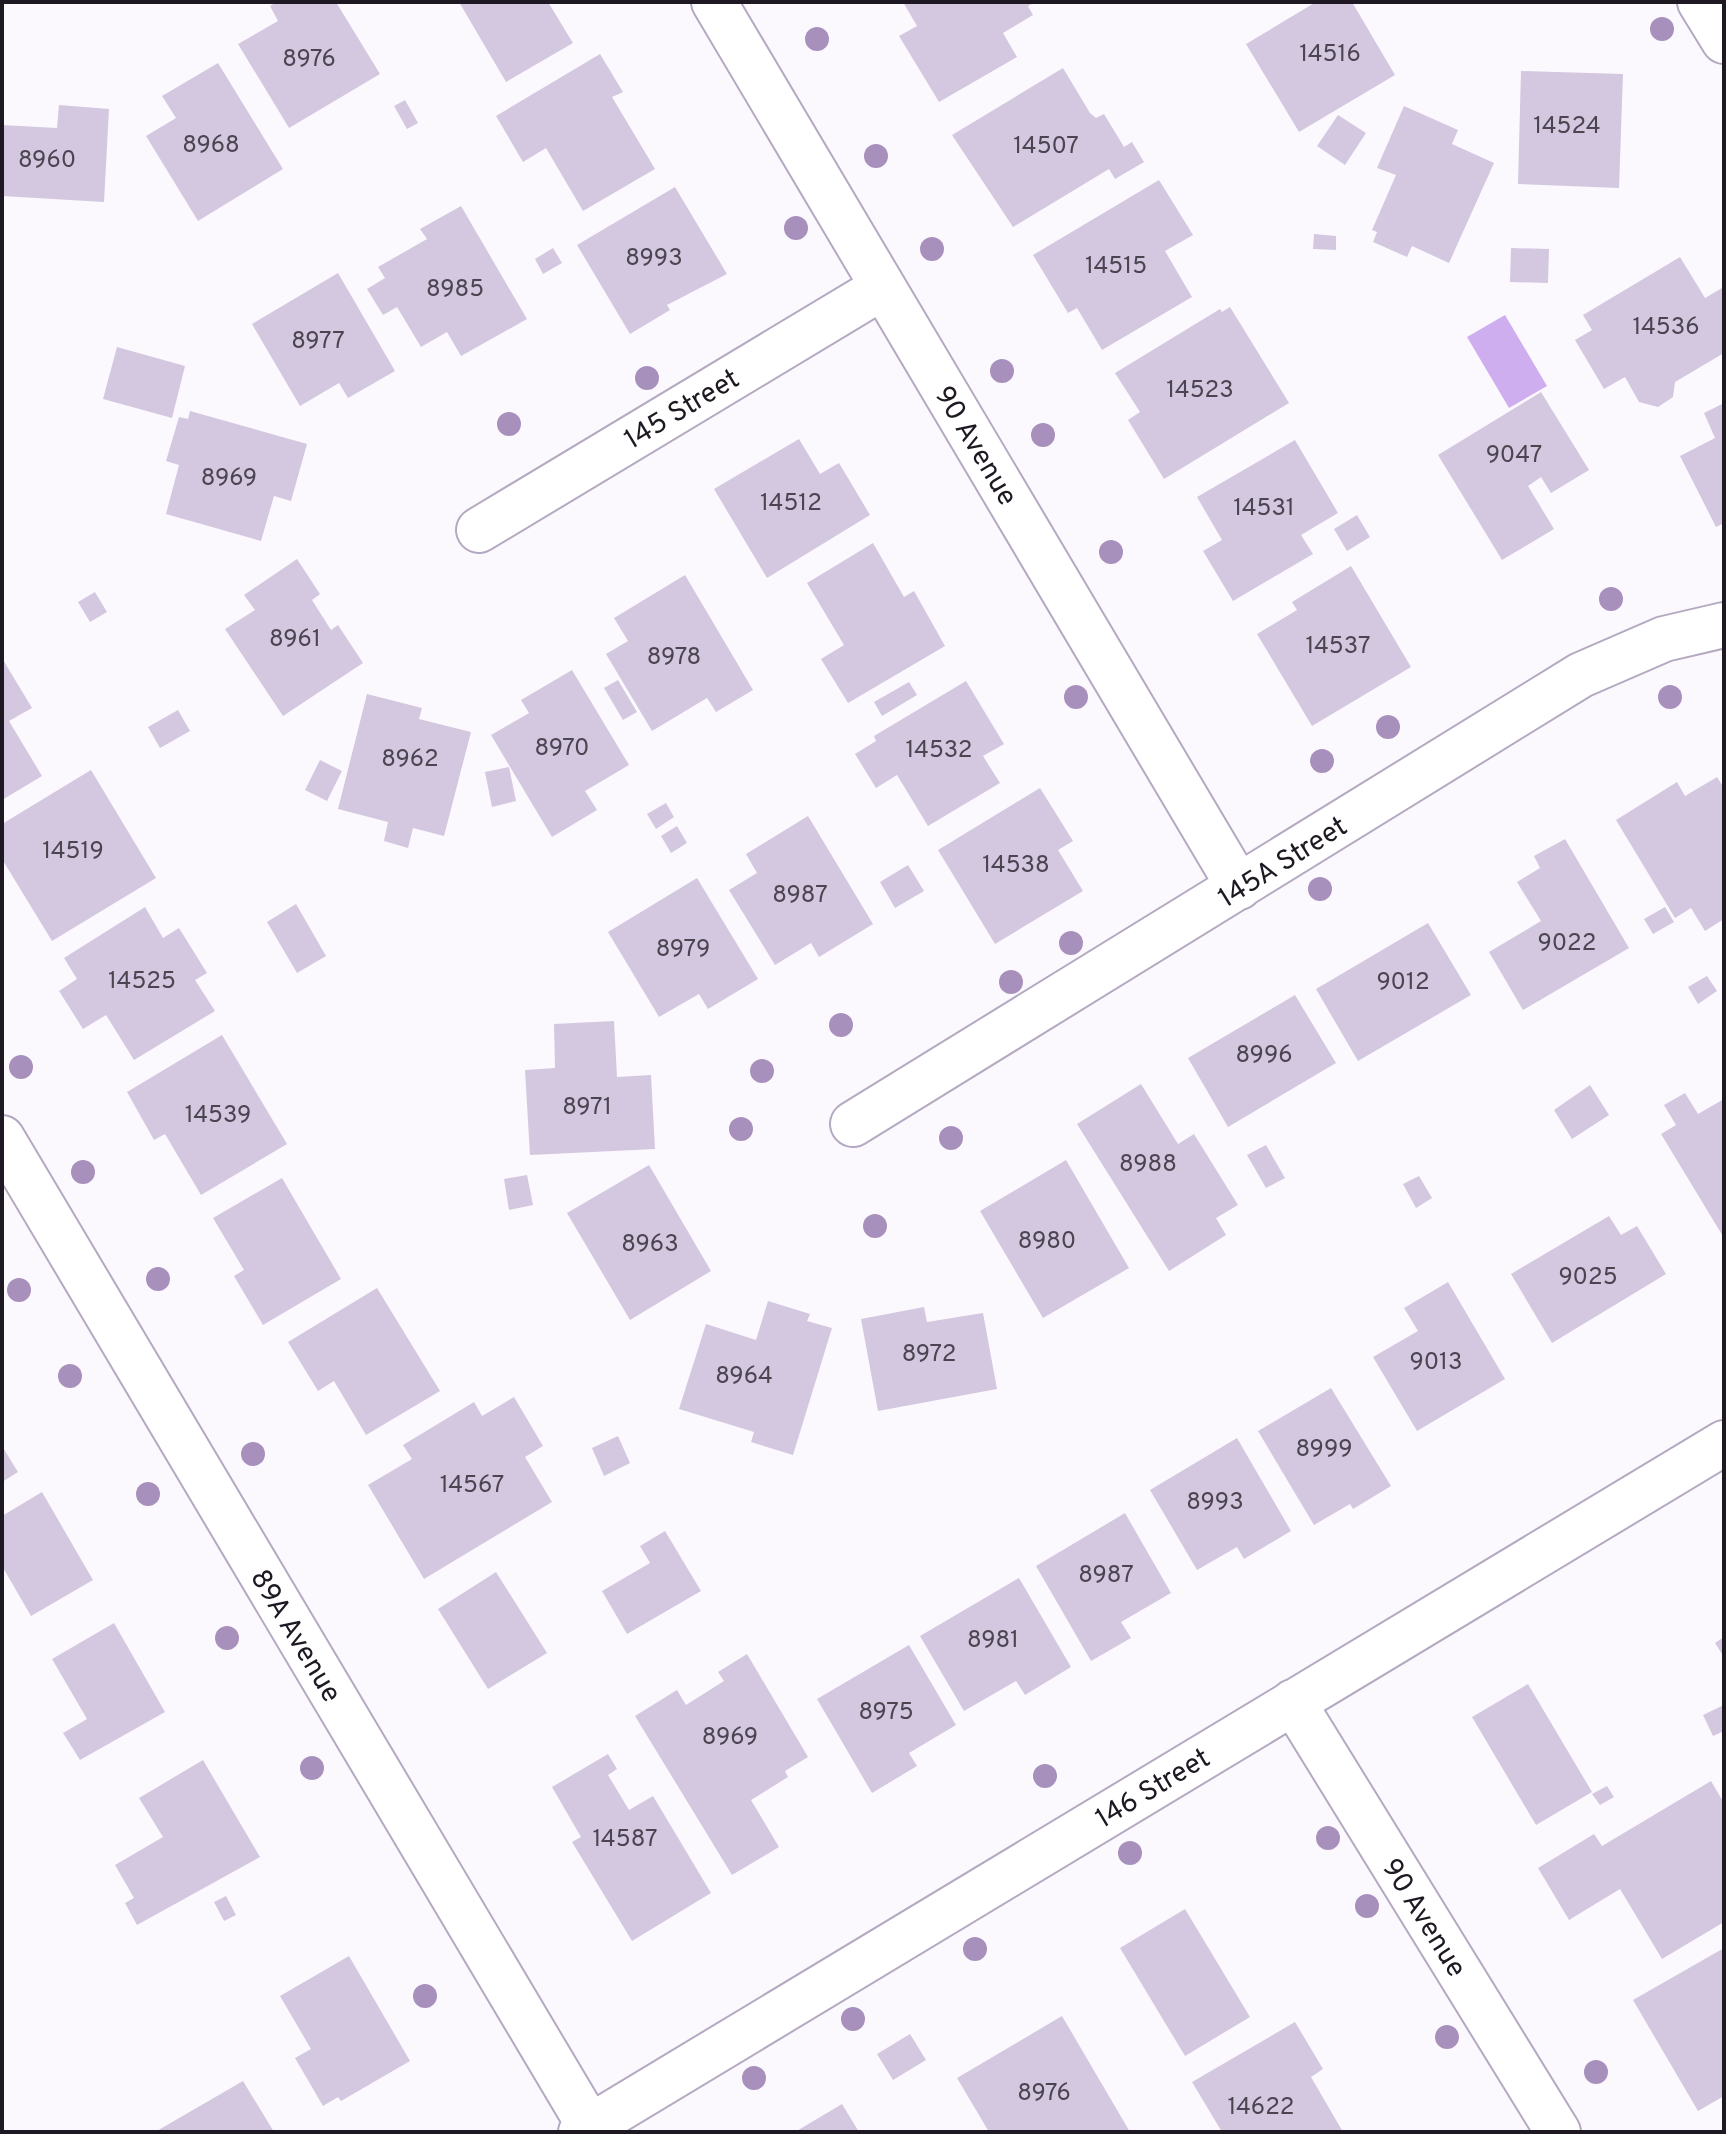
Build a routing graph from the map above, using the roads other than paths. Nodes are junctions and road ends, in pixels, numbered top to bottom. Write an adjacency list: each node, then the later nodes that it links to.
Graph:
1 (714, 2): 4 (street, 90 Avenue)
2 (1700, 2): 3 (street)
3 (1724, 41)
4 (883, 287): 5 (street, 145 Street); 7 (street, 90 Avenue)
5 (479, 530)
6 (1724, 625): 7 (street, 145A Street)
7 (1239, 887): 8 (street, 145A Street)
8 (853, 1124)
9 (2, 1138): 12 (street, 89A Avenue)
10 (1724, 1443): 11 (street, 146 Street)
11 (1293, 1702): 12 (street, 146 Street); 13 (street, 90 Avenue)
12 (588, 2130)
13 (1558, 2132)

